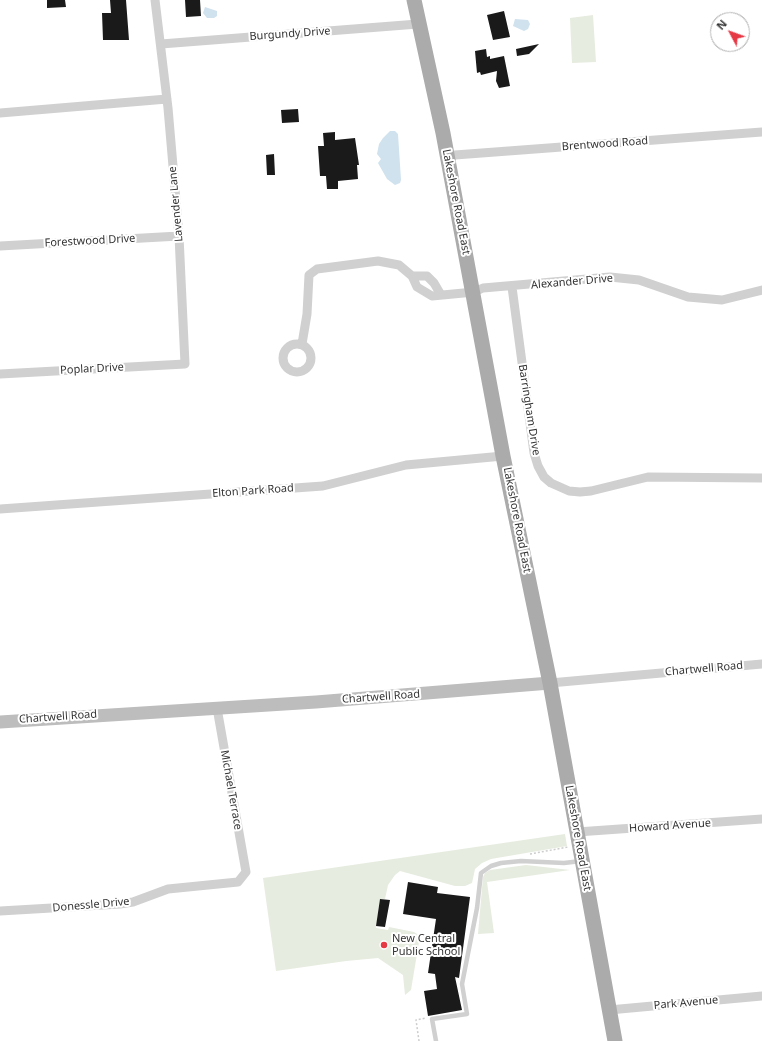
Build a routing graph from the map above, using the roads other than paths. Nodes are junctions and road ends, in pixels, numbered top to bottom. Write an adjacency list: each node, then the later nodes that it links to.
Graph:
1 (154, 0): 4 (street, Lavender Lane)
2 (414, 0): 3 (main road, Lakeshore Road East)
3 (418, 24): 4 (street, Burgundy Drive); 8 (main road, Lakeshore Road East)
4 (161, 44): 5 (street, Lavender Lane)
5 (167, 99): 6 (street); 9 (street, Lavender Lane)
6 (0, 113)
7 (762, 132): 8 (street, Brentwood Road)
8 (448, 158): 14 (main road, Lakeshore Road East)
9 (179, 236): 10 (street, Forestwood Drive); 17 (street, Lavender Lane)
10 (0, 246)
11 (412, 276): 15 (street); 15 (street, Alexander Drive); 16 (street)
12 (512, 287): 13 (street, Alexander Drive); 14 (street, Alexander Drive); 20 (street, Barringham Drive)
13 (762, 290)
14 (474, 292): 15 (street, Alexander Drive); 19 (main road, Lakeshore Road East)
15 (442, 295)
16 (302, 344)
17 (185, 364): 18 (street, Poplar Drive)
18 (0, 374)
19 (504, 456): 21 (street, Elton Park Road); 23 (main road, Lakeshore Road East)
20 (762, 478)
21 (0, 509)
22 (762, 664): 23 (street, Chartwell Road)
23 (550, 684): 24 (street, Chartwell Road); 27 (main road, Lakeshore Road East)
24 (217, 708): 25 (street, Chartwell Road); 29 (street, Michael Terrace)
25 (0, 722)
26 (762, 819): 27 (street, Howard Avenue)
27 (577, 832): 28 (main road, Lakeshore Road East)
28 (582, 860): 32 (main road, Lakeshore Road East); 33 (lane)
29 (246, 872): 30 (street, Donessle Drive)
30 (0, 911)
31 (762, 996): 32 (street, Park Avenue)
32 (609, 1010): 34 (main road, Lakeshore Road East)
33 (436, 1041)
34 (615, 1041)

